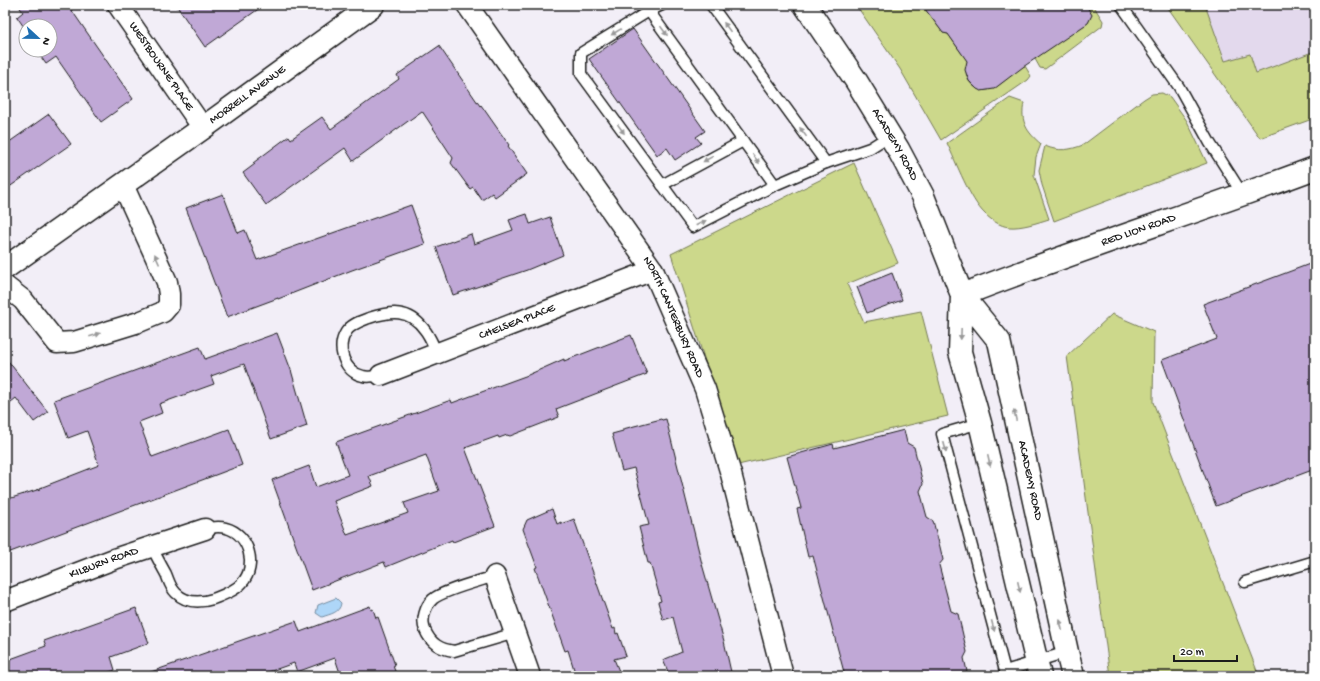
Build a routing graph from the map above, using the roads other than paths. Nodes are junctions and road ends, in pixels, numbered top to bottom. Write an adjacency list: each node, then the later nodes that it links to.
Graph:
1 (118, 5): 9 (street, WESTBOURNE PLACE)
2 (373, 5): 9 (main road, MORRELL AVENUE)
3 (467, 5): 19 (street, NORTH CANTERBURY ROAD)
4 (662, 5): 8 (lane)
5 (711, 5): 12 (lane, one-way to 5)
6 (805, 5): 10 (main road, ACADEMY ROAD)
7 (1121, 5): 17 (lane)
8 (649, 11): 11 (lane, one-way to 11); 15 (lane, one-way to 15)
9 (203, 128): 14 (main road, MORRELL AVENUE)
10 (890, 136): 12 (lane); 21 (main road, ACADEMY ROAD)
11 (743, 141): 15 (lane, one-way to 15); 16 (lane, one-way to 16)
12 (826, 163): 16 (lane)
13 (1315, 168): 17 (main road, RED LION ROAD)
14 (123, 185): 18 (main road, MORRELL AVENUE); 20 (street, one-way to 14)
15 (662, 185): 16 (lane, one-way to 16)
16 (775, 185)
17 (1243, 195): 21 (main road, RED LION ROAD)
18 (5, 268)
19 (653, 270): 22 (street, CHELSEA PLACE); 36 (street, NORTH CANTERBURY ROAD)
20 (5, 286)
21 (962, 295): 24 (main road, ACADEMY ROAD, one-way to 24); 32 (main road, ACADEMY ROAD, one-way to 21)
22 (437, 353): 23 (street, CHELSEA PLACE); 23 (lane)
23 (381, 375)
24 (980, 423): 33 (main road, ACADEMY ROAD, one-way to 33); 34 (lane, one-way to 34)
25 (205, 529): 26 (street, KILBURN ROAD); 26 (lane)
26 (152, 546): 30 (street, KILBURN ROAD)
27 (1315, 561): 29 (lane)
28 (495, 576): 31 (street); 31 (lane)
29 (1246, 582)
30 (5, 601)
31 (515, 633): 35 (street)
32 (1067, 652): 33 (lane); 37 (main road, ACADEMY ROAD)
33 (1038, 669): 34 (lane)
34 (1005, 674)
35 (530, 676)
36 (783, 676)
37 (1074, 676)

